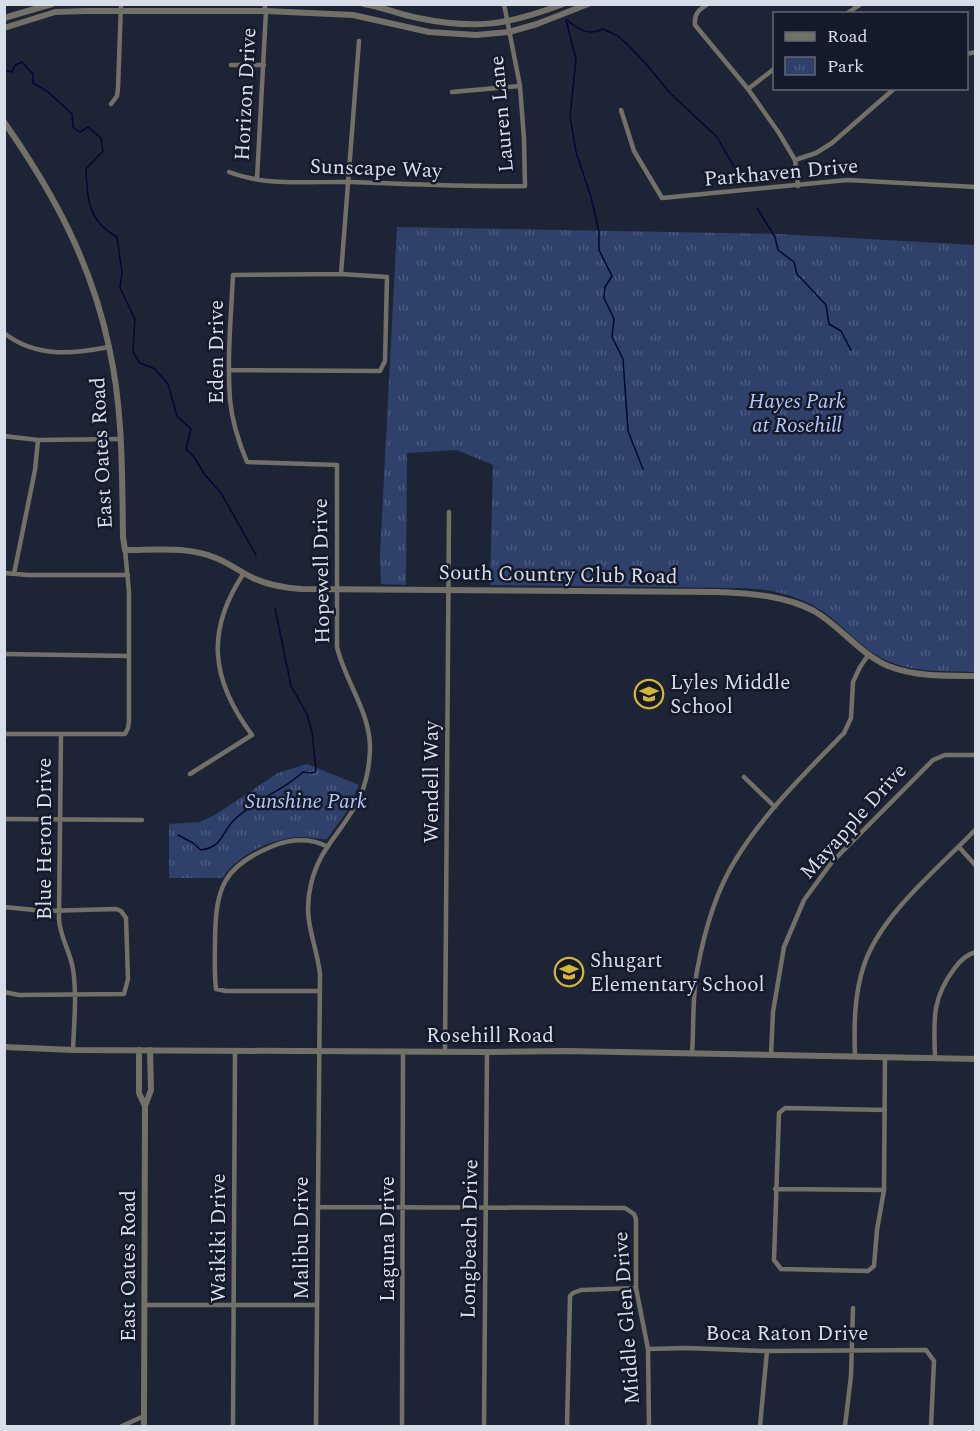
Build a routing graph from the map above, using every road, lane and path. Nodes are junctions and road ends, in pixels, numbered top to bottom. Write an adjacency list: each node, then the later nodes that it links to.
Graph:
1 (52, 4): 9 (street); 10 (street)
2 (364, 4): 11 (street)
3 (504, 4): 11 (street, Lauren Lane)
4 (563, 4): 11 (street)
5 (588, 4): 13 (street)
6 (708, 4): 19 (street)
7 (266, 7): 8 (street); 13 (street); 16 (street, Horizon Drive)
8 (121, 8): 9 (street); 22 (street)
9 (55, 12): 12 (street)
10 (4, 18)
11 (507, 23): 13 (street, Lauren Lane)
12 (4, 28)
13 (509, 32): 18 (street, Lauren Lane)
14 (359, 41): 28 (street)
15 (231, 65): 16 (street)
16 (264, 65): 27 (street, Horizon Drive)
17 (773, 70): 19 (street)
18 (520, 86): 21 (street); 29 (street, Lauren Lane)
19 (748, 89): 25 (street)
20 (893, 90): 25 (street)
21 (452, 92)
22 (111, 104)
23 (621, 110): 30 (street, Parkhaven Drive)
24 (4, 122): 34 (street, East Oates Road)
25 (795, 160): 30 (street)
26 (228, 172): 27 (street, Sunscape Way)
27 (257, 179): 28 (street, Sunscape Way)
28 (348, 182): 29 (street, Sunscape Way); 32 (street)
29 (525, 186)
30 (798, 186): 31 (street, Parkhaven Drive)
31 (975, 187)
32 (341, 274): 35 (street, Eden Drive); 35 (street)
33 (4, 333): 34 (street)
34 (110, 347): 37 (street, East Oates Road)
35 (231, 370): 39 (street, Eden Drive)
36 (4, 436): 38 (street)
37 (121, 439): 38 (street); 41 (street, East Oates Road)
38 (38, 440): 44 (street)
39 (337, 465): 46 (street, Hopewell Drive)
40 (449, 512): 47 (street, Wendell Way)
41 (125, 550): 43 (street, South Country Club Road); 45 (street, East Oates Road)
42 (4, 573): 44 (street)
43 (244, 573): 46 (street, South Country Club Road); 55 (street)
44 (14, 574): 45 (street)
45 (128, 575): 50 (street, East Oates Road)
46 (336, 589): 47 (street, South Country Club Road); 62 (street, Hopewell Drive)
47 (449, 590): 49 (street, South Country Club Road); 78 (street, Wendell Way)
48 (4, 654): 50 (street)
49 (869, 654): 51 (street, South Country Club Road); 57 (street)
50 (129, 656): 53 (street, East Oates Road)
51 (975, 676)
52 (4, 734): 53 (street)
53 (61, 735): 59 (street, Blue Heron Drive)
54 (975, 755): 81 (street, Mayapple Drive)
55 (190, 774)
56 (744, 777): 57 (street)
57 (775, 807): 80 (street)
58 (4, 819): 59 (street)
59 (61, 819): 60 (street); 66 (street, Blue Heron Drive)
60 (142, 820)
61 (975, 829): 63 (street)
62 (326, 846): 68 (street, Hopewell Drive); 68 (street)
63 (959, 847): 64 (street); 82 (street)
64 (975, 866)
65 (4, 907): 66 (street)
66 (59, 911): 70 (street, Blue Heron Drive); 70 (street)
67 (975, 952): 84 (street)
68 (319, 991): 76 (street, Hopewell Drive)
69 (4, 992): 70 (street)
70 (74, 994): 72 (street, Blue Heron Drive)
71 (4, 1047): 72 (street, Rosehill Road)
72 (73, 1050): 73 (street, Rosehill Road)
73 (139, 1050): 74 (street, Rosehill Road); 86 (street, East Oates Road)
74 (150, 1050): 75 (street, Rosehill Road); 86 (street, East Oates Road)
75 (235, 1050): 76 (street, Rosehill Road); 95 (street, Waikiki Drive)
76 (319, 1050): 77 (street, Rosehill Road); 90 (street, Malibu Drive)
77 (403, 1052): 78 (street, Rosehill Road); 91 (street, Laguna Drive)
78 (445, 1052): 79 (street, Rosehill Road)
79 (487, 1052): 80 (street, Rosehill Road); 92 (street, Longbeach Drive)
80 (692, 1054): 81 (street, Rosehill Road)
81 (771, 1055): 82 (street, Rosehill Road)
82 (855, 1057): 83 (street, Rosehill Road)
83 (885, 1057): 84 (street, Rosehill Road); 87 (street)
84 (935, 1058): 85 (street, Rosehill Road)
85 (975, 1059)
86 (145, 1106): 94 (street, East Oates Road)
87 (885, 1110): 88 (street); 89 (street)
88 (776, 1189): 89 (street); 89 (street)
89 (884, 1190)
90 (318, 1206): 91 (street); 96 (street, Malibu Drive)
91 (404, 1207): 92 (street); 106 (street, Laguna Drive)
92 (485, 1208): 93 (street, Middle Glen Drive); 107 (street, Longbeach Drive)
93 (636, 1288): 98 (street, Middle Glen Drive); 108 (street)
94 (144, 1305): 95 (street); 101 (street, East Oates Road)
95 (234, 1305): 96 (street); 104 (street, Waikiki Drive)
96 (317, 1305): 105 (street, Malibu Drive)
97 (853, 1308): 99 (street)
98 (648, 1349): 100 (street, Boca Raton Drive); 109 (street, Middle Glen Drive)
99 (853, 1350): 100 (street, Boca Raton Drive); 111 (street); 112 (street, Boca Raton Drive)
100 (767, 1351): 110 (street)
101 (144, 1416): 102 (street); 103 (street, East Oates Road)
102 (122, 1426)
103 (144, 1426)
104 (233, 1426)
105 (316, 1426)
106 (402, 1426)
107 (484, 1426)
108 (567, 1426)
109 (649, 1426)
110 (760, 1426)
111 (845, 1426)
112 (931, 1426)

